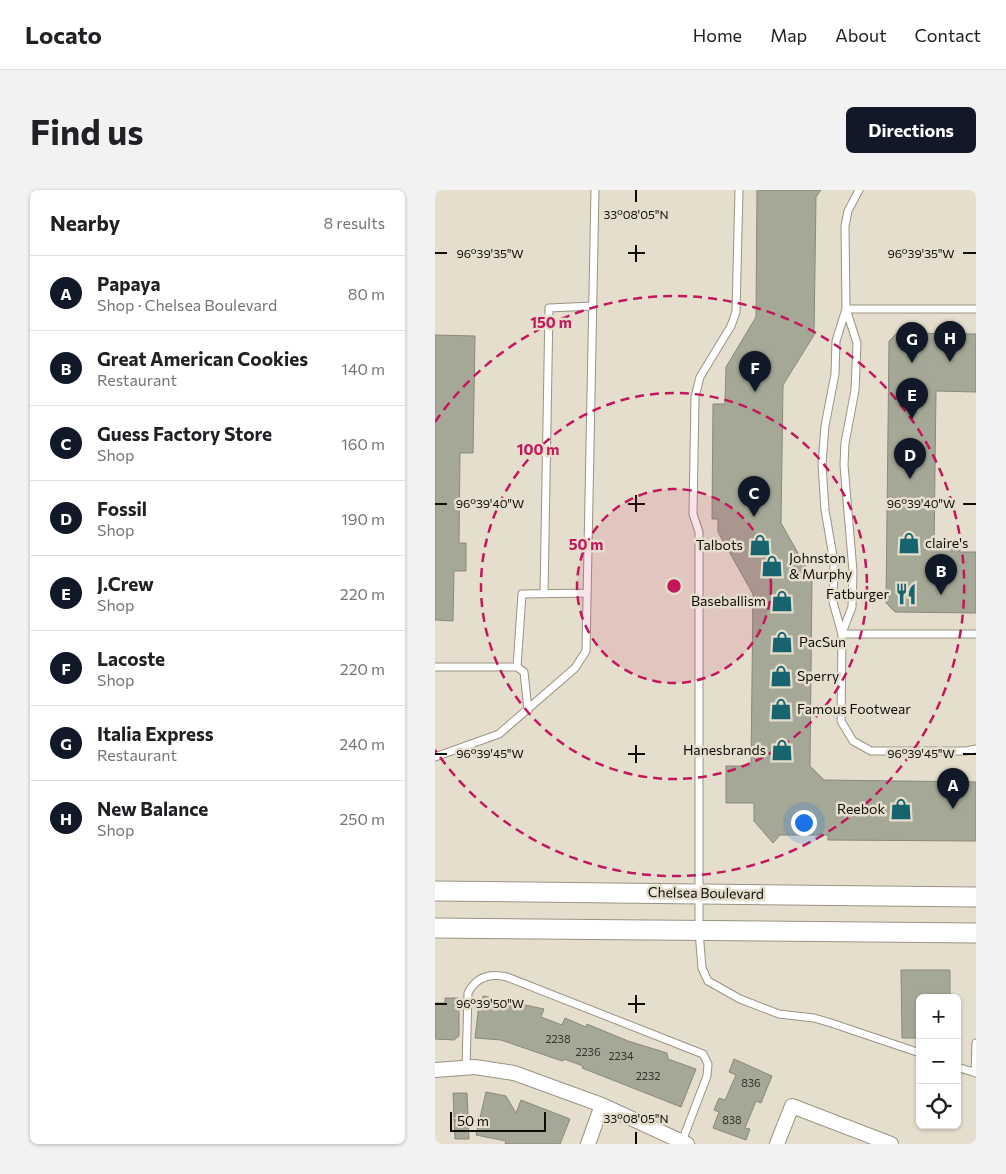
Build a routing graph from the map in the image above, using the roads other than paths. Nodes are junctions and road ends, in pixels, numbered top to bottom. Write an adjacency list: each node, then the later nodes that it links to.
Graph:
1 (595, 190): 4 (lane)
2 (739, 190): 17 (lane)
3 (859, 190): 5 (lane)
4 (593, 306): 7 (lane); 8 (lane)
5 (845, 309): 6 (lane); 9 (lane); 9 (lane)
6 (976, 309)
7 (587, 593): 8 (lane); 13 (lane)
8 (545, 594): 12 (lane)
9 (842, 634): 10 (lane); 14 (lane)
10 (976, 634)
11 (435, 667): 12 (lane)
12 (517, 667): 13 (lane)
13 (528, 710): 15 (lane)
14 (976, 749)
15 (435, 757)
16 (435, 891): 17 (main road, Chelsea Boulevard)
17 (700, 893): 18 (main road, Chelsea Boulevard); 20 (lane)
18 (976, 896)
19 (435, 928): 20 (main road)
20 (699, 931): 21 (main road); 23 (lane)
21 (976, 933)
22 (976, 1043): 27 (lane)
23 (916, 1053)
24 (466, 1067): 26 (street); 28 (street); 30 (lane)
25 (961, 1068): 27 (lane)
26 (435, 1070)
27 (976, 1073)
28 (602, 1105): 30 (street); 31 (street)
29 (873, 1141): 32 (street); 33 (street)
30 (683, 1143)
31 (588, 1144)
32 (777, 1144)
33 (891, 1144)

